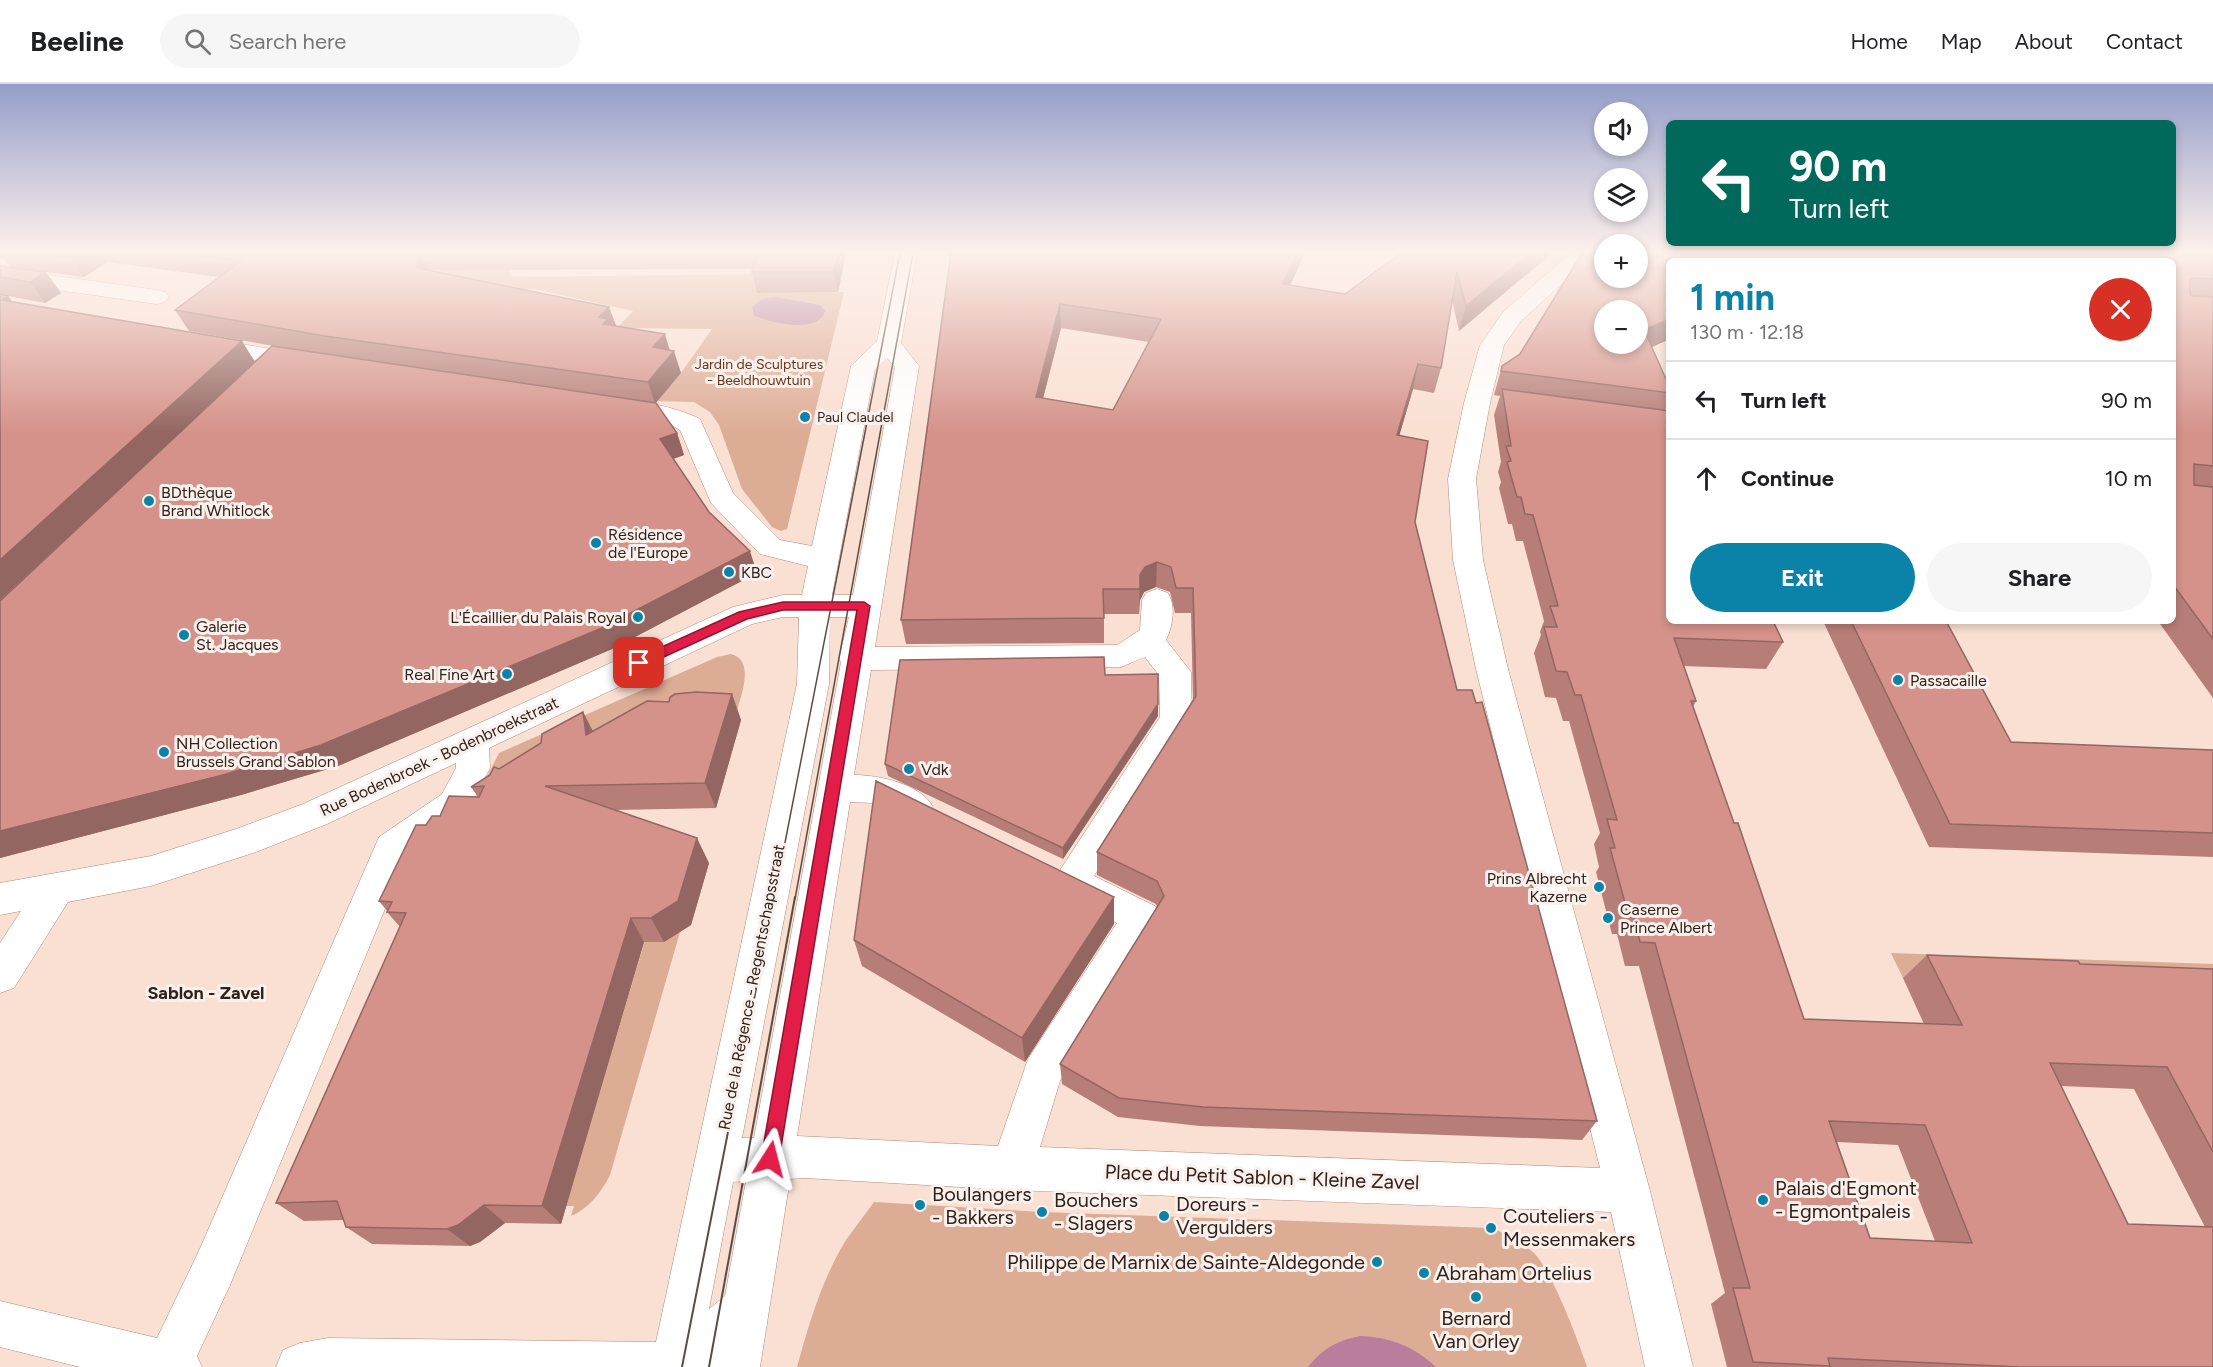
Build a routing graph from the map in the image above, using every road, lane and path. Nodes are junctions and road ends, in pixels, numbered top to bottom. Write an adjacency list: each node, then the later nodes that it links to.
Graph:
1 (894, 313): 4 (street)
2 (1516, 313): 24 (street)
3 (179, 340): 5 (street)
4 (888, 344): 9 (street, Rue de la Régence - Regentschapsstraat); 12 (street)
5 (278, 357): 6 (street); 7 (street)
6 (328, 366)
7 (252, 382)
8 (598, 406): 9 (street)
9 (824, 557): 11 (street, Rue de la Régence - Regentschapsstraat)
10 (1157, 600): 13 (street)
11 (815, 606): 12 (street); 15 (street, Rue Bodenbroek - Bodenbroekstraat); 22 (street, Rue de la Régence - Regentschapsstraat)
12 (864, 606): 14 (street)
13 (1150, 642): 14 (street); 23 (street)
14 (855, 660): 16 (street)
15 (472, 740): 18 (street, Rue Bodenbroek - Bodenbroekstraat); 27 (street)
16 (835, 788): 17 (street); 21 (street)
17 (943, 820)
18 (56, 889): 19 (street, Rue Bodenbroek - Bodenbroekstraat); 20 (street)
19 (0, 899)
20 (0, 976)
21 (770, 1159): 22 (street, Place du Petit Sablon - Kleine Zavel); 23 (street, Place du Petit Sablon - Kleine Zavel); 25 (street)
22 (716, 1161): 28 (street, Rue de la Régence - Regentschapsstraat)
23 (1012, 1168): 24 (street, Place du Petit Sablon - Kleine Zavel)
24 (1628, 1191): 31 (street)
25 (746, 1309): 28 (street); 30 (street)
26 (0, 1324): 27 (street)
27 (174, 1365)
28 (674, 1366): 29 (street)
29 (300, 1367)
30 (736, 1367)
31 (1670, 1367)

